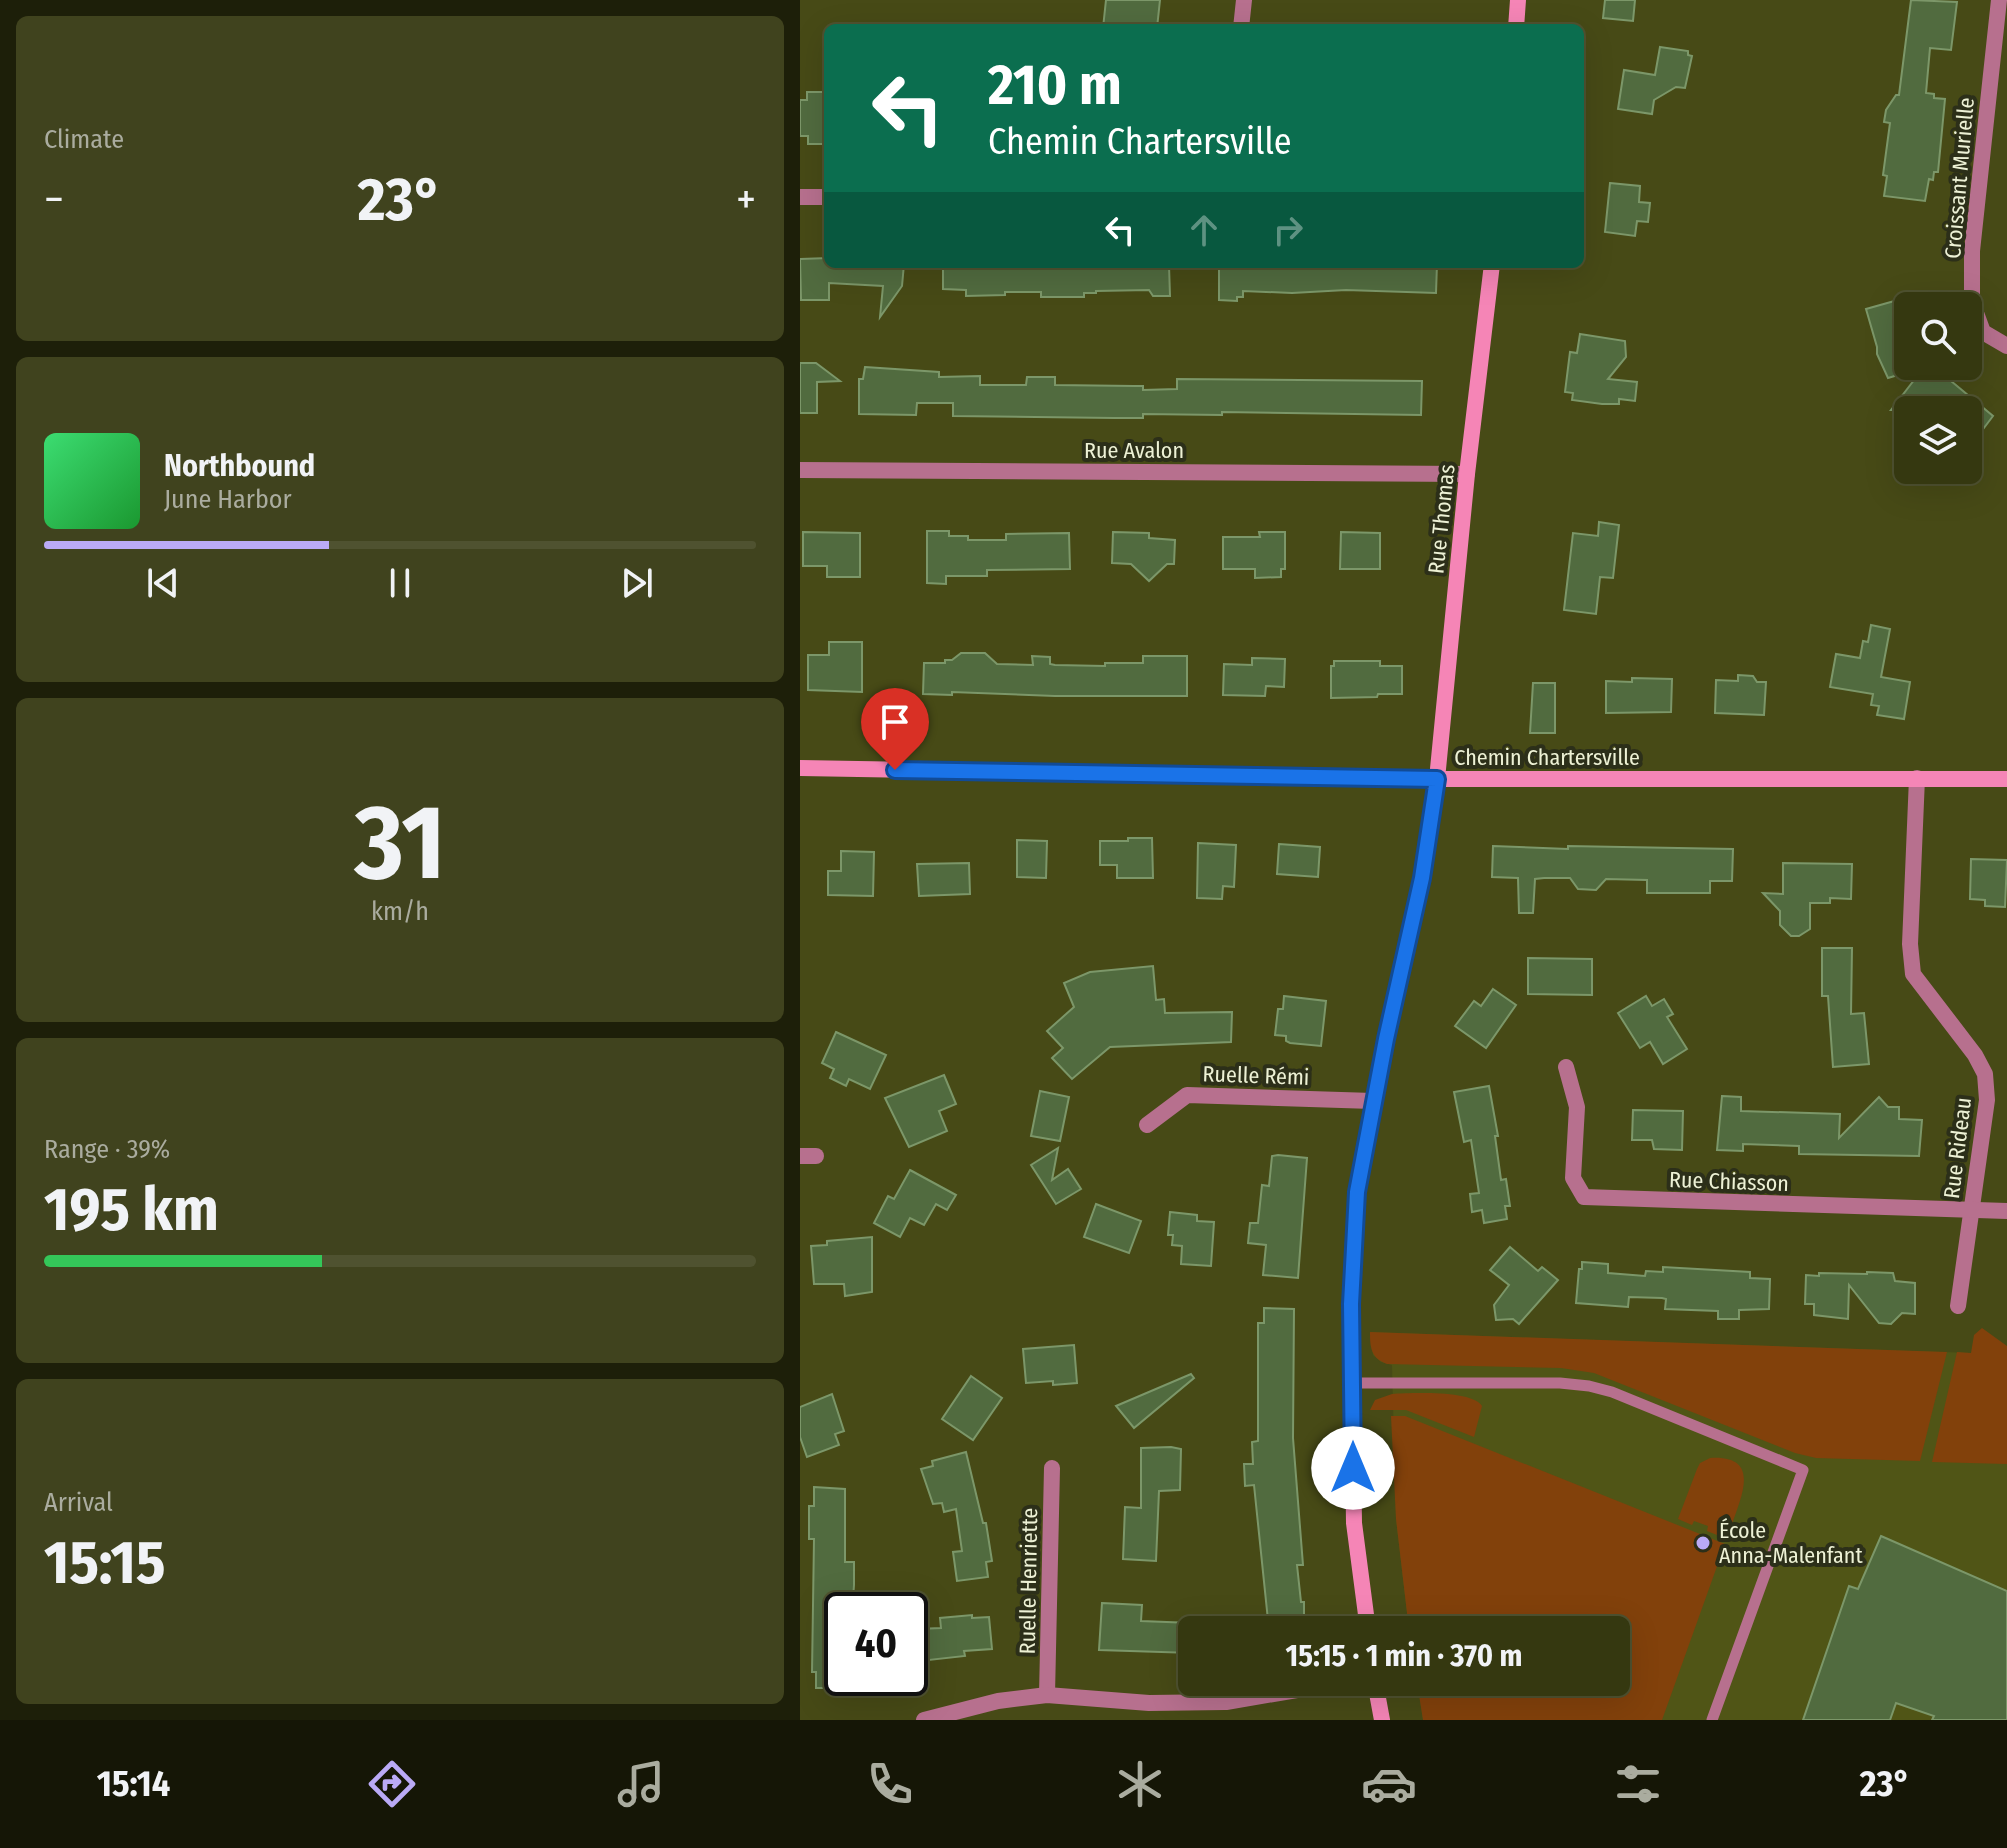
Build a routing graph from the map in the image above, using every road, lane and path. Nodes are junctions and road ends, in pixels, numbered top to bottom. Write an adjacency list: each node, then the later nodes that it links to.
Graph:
1 (1244, 0): 4 (street)
2 (1518, 0): 5 (street)
3 (1999, 0): 9 (street, Croissant Murielle)
4 (1241, 24)
5 (1516, 24)
6 (800, 197): 7 (street)
7 (824, 197)
8 (1492, 268): 11 (street, Rue Thomas)
9 (2007, 346)
10 (800, 470): 11 (street, Rue Avalon)
11 (1467, 474): 14 (street, Rue Thomas)
12 (800, 768): 14 (street, Chemin Chartersville)
13 (1917, 778): 14 (street, Chemin Chartersville); 15 (street, Chemin Chartersville); 19 (street, Rue Rideau)
14 (1437, 779): 17 (street, Rue Thomas)
15 (2007, 779)
16 (1566, 1067): 19 (street, Rue Chiasson)
17 (1373, 1101): 18 (street, Ruelle Rémi); 22 (street, Rue Thomas)
18 (1147, 1125)
19 (1972, 1210): 20 (street, Rue Chiasson); 21 (street, Rue Rideau)
20 (2007, 1211)
21 (1958, 1306)
22 (1352, 1383): 24 (street, Rue Thomas); 30 (lane)
23 (1052, 1468): 25 (street, Ruelle Henriette)
24 (1366, 1616)
25 (1047, 1695): 26 (street); 28 (street)
26 (1261, 1696)
27 (1378, 1696): 29 (street)
28 (924, 1720)
29 (1382, 1720)
30 (1712, 1720)

